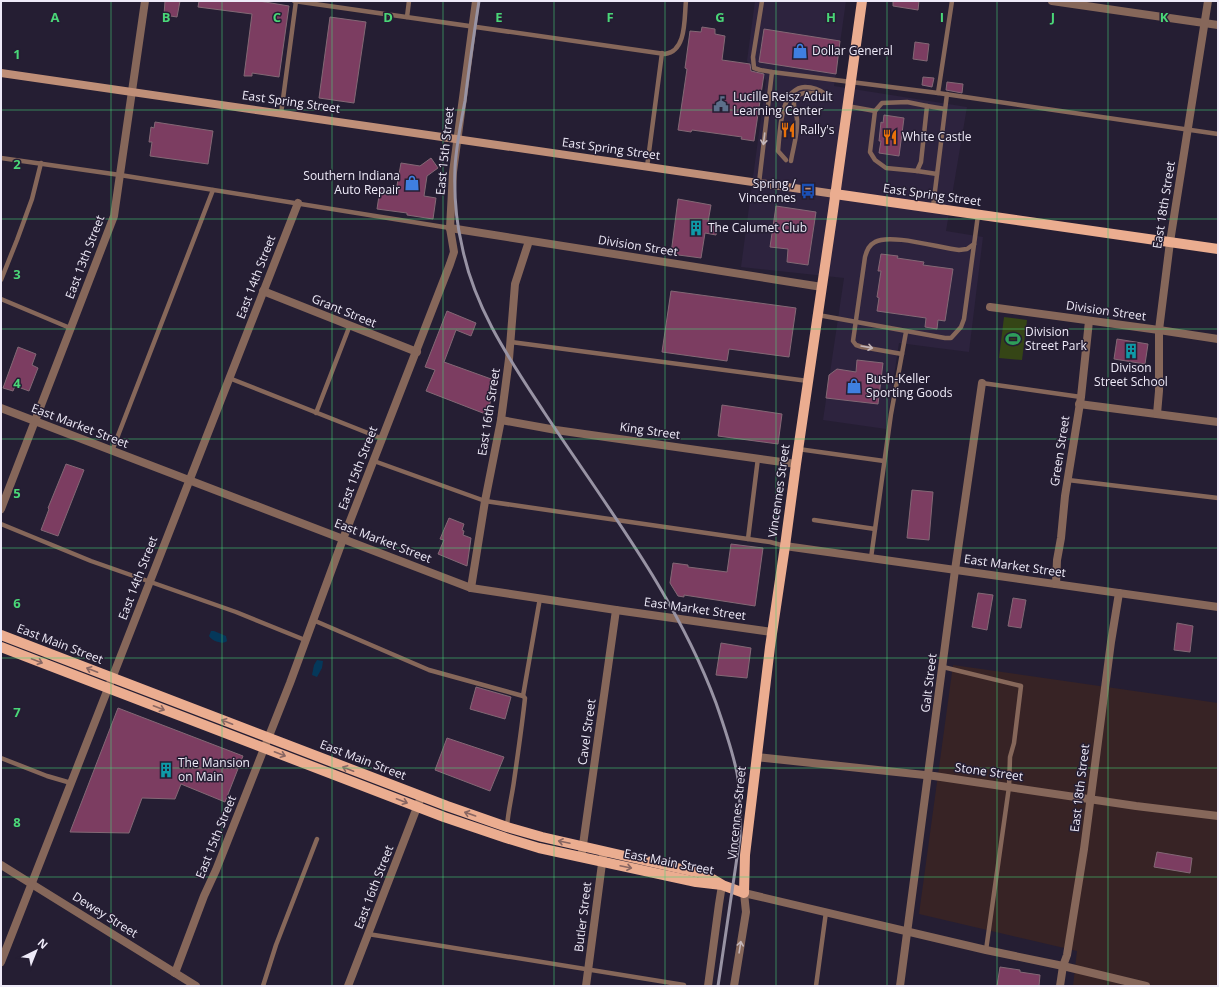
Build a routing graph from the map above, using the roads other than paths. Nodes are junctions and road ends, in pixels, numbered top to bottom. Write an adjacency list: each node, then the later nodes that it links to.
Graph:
1 (145, 1): 19 (street, East 13th Street)
2 (295, 1): 11 (lane); 26 (lane)
3 (409, 1): 11 (lane)
4 (476, 1): 14 (street, East 15th Street)
5 (686, 1): 15 (lane)
6 (762, 1): 16 (lane)
7 (862, 1): 18 (main road, Vincennes Street)
8 (952, 1): 20 (lane)
9 (1052, 1): 12 (street)
10 (1208, 1): 12 (street, East 18th Street)
11 (408, 17): 14 (lane)
12 (1205, 23): 13 (street); 27 (street, East 18th Street)
13 (1218, 25)
14 (473, 27): 15 (lane); 29 (street, East 15th Street)
15 (662, 53): 33 (lane)
16 (772, 72): 18 (lane); 37 (lane, one-way to 37)
17 (1, 73): 19 (main road, East Spring Street)
18 (851, 81): 20 (lane); 22 (main road, Vincennes Street)
19 (132, 92): 26 (main road, East Spring Street); 36 (street, East 13th Street)
20 (938, 93): 21 (lane)
21 (947, 94): 24 (lane); 27 (lane)
22 (847, 106): 25 (lane); 39 (main road, Vincennes Street)
23 (926, 106): 24 (lane); 25 (lane); 34 (lane)
24 (945, 109): 35 (lane)
25 (875, 111): 34 (lane)
26 (280, 114): 29 (main road, East Spring Street)
27 (1188, 130): 28 (lane); 45 (street, East 18th Street)
28 (1218, 134)
29 (457, 140): 33 (main road, East Spring Street); 43 (street, East 15th Street)
30 (1, 158): 32 (lane)
31 (788, 161): 31 (lane)
32 (41, 163): 36 (lane); 48 (lane)
33 (647, 167): 37 (main road, East Spring Street)
34 (918, 171): 35 (lane)
35 (937, 174): 41 (lane)
36 (120, 175): 38 (lane); 57 (street, East 13th Street)
37 (759, 183): 39 (main road, East Spring Street)
38 (213, 190): 40 (lane); 76 (lane)
39 (835, 194): 41 (main road, East Spring Street); 49 (main road, Vincennes Street)
40 (298, 203): 43 (lane); 50 (street, East 14th Street)
41 (932, 209): 42 (main road, East Spring Street)
42 (978, 215): 45 (main road, East Spring Street); 46 (lane)
43 (450, 228): 44 (street, Division Street); 62 (street, East 15th Street)
44 (529, 241): 49 (street, Division Street); 61 (street, East 16th Street)
45 (1170, 242): 47 (main road, East Spring Street); 58 (street, East 18th Street)
46 (974, 244): 55 (lane); 59 (lane)
47 (1218, 249)
48 (1, 280)
49 (822, 287): 53 (main road, Vincennes Street)
50 (263, 291): 56 (street, Grant Street); 64 (street, East 14th Street)
51 (1, 298): 57 (lane)
52 (990, 307): 54 (street, Division Street)
53 (818, 315): 55 (lane); 65 (main road, Vincennes Street)
54 (1089, 321): 58 (street, Division Street); 67 (street, Green Street)
55 (856, 322): 59 (lane); 63 (lane, one-way to 63)
56 (350, 325): 62 (street, Grant Street); 69 (lane)
57 (70, 328): 72 (street, East 13th Street)
58 (1158, 330): 60 (street, Division Street); 70 (street, East 18th Street)
59 (906, 332): 63 (lane)
60 (1218, 339)
61 (511, 342): 65 (lane); 71 (street, East 16th Street)
62 (417, 352): 74 (street, East 15th Street)
63 (902, 354): 79 (lane)
64 (229, 378): 69 (lane); 81 (street, East 14th Street)
65 (808, 381): 75 (main road, Vincennes Street)
66 (982, 383): 67 (lane); 93 (street, Galt Street)
67 (1080, 400): 70 (street); 82 (street, Green Street)
68 (1, 408): 72 (street, East Market Street)
69 (316, 413): 74 (lane)
70 (1157, 414): 73 (street)
71 (501, 420): 77 (street, King Street); 84 (street, East 16th Street)
72 (34, 421): 76 (street, East Market Street); 85 (street, East 13th Street)
73 (1218, 422)
74 (383, 439): 78 (street, East 15th Street)
75 (798, 449): 79 (lane); 80 (main road, Vincennes Street)
76 (112, 450): 81 (street, East Market Street)
77 (758, 458): 80 (street, King Street); 90 (lane)
78 (374, 461): 84 (lane); 89 (street, East 15th Street)
79 (884, 461): 88 (lane)
80 (796, 464): 91 (main road, Vincennes Street)
81 (189, 480): 89 (street, East Market Street); 94 (street, East 14th Street)
82 (1068, 480): 83 (lane); 95 (street, Green Street)
83 (1218, 498)
84 (485, 500): 90 (lane); 96 (street, East 16th Street)
85 (1, 509)
86 (814, 520): 88 (lane)
87 (1, 524): 94 (lane)
88 (875, 528): 92 (lane)
89 (343, 539): 96 (street, East Market Street); 101 (street, East 15th Street)
90 (748, 539): 91 (lane)
91 (785, 546): 92 (street, East Market Street); 102 (main road, Vincennes Street)
92 (871, 558): 93 (street, East Market Street)
93 (955, 570): 95 (street, East Market Street); 106 (street, Galt Street)
94 (150, 582): 104 (lane); 107 (street, East 14th Street)
95 (1056, 584): 97 (street, East Market Street)
96 (471, 588): 98 (street, East Market Street)
97 (1119, 593): 99 (street, East Market Street); 118 (street, East 18th Street)
98 (540, 598): 100 (street, East Market Street); 109 (lane)
99 (1218, 607)
100 (616, 610): 102 (street, East Market Street); 123 (street, Cavel Street)
101 (313, 620): 104 (street, East 15th Street); 109 (lane)
102 (772, 632): 112 (main road, Vincennes Street)
103 (1, 635): 107 (main road, East Main Street, one-way to 103)
104 (305, 640): 110 (street, East 15th Street)
105 (1, 647): 108 (main road, East Main Street, one-way to 108)
106 (943, 667): 114 (street, Galt Street); 116 (lane)
107 (112, 678): 108 (street, East 14th Street); 110 (main road, East Main Street, one-way to 107)
108 (108, 688): 111 (main road, East Main Street, one-way to 111); 115 (street, East 14th Street)
109 (523, 696): 121 (lane)
110 (268, 738): 111 (street, East 15th Street); 117 (main road, East Main Street, one-way to 110)
111 (264, 748): 119 (main road, East Main Street, one-way to 119); 138 (street, East 15th Street)
112 (756, 757): 114 (street, Stone Street); 130 (main road, Vincennes Street)
113 (1, 758): 115 (lane)
114 (929, 776): 116 (street, Stone Street); 132 (street, Galt Street)
115 (71, 783): 128 (street, East 14th Street)
116 (1009, 787): 118 (street, Stone Street); 134 (lane)
117 (422, 797): 119 (street, East 16th Street); 121 (main road, East Main Street, one-way to 117)
118 (1090, 799): 120 (street, Stone Street); 136 (street, East 18th Street)
119 (418, 807): 125 (main road, East Main Street); 133 (street, East 16th Street)
120 (1218, 816)
121 (507, 827): 123 (main road, East Main Street, one-way to 121)
122 (317, 839): 141 (lane)
123 (583, 846): 124 (main road, East Main Street); 125 (street, Cavel Street)
124 (604, 850): 126 (street, Butler Street); 129 (main road, East Main Street)
125 (581, 857): 126 (main road, East Main Street)
126 (602, 862): 129 (main road, East Main Street, one-way to 129); 137 (street, Butler Street)
127 (1, 865): 128 (street, Dewey Street)
128 (31, 884): 135 (street, East 14th Street); 138 (street, Dewey Street)
129 (722, 885): 130 (main road, East Main Street); 144 (street)
130 (744, 893): 131 (street); 145 (street, Vincennes Street, one-way to 130)
131 (826, 912): 132 (street); 146 (lane)
132 (908, 931): 134 (street); 147 (street, Galt Street)
133 (368, 934): 137 (lane); 142 (street, East 16th Street)
134 (986, 950): 136 (street)
135 (1, 962)
136 (1062, 966): 148 (street, East 18th Street); 149 (street)
137 (588, 970): 139 (lane); 143 (street, Butler Street)
138 (175, 973): 140 (street, Dewey Street)
139 (684, 985)
140 (196, 986)
141 (263, 986)
142 (348, 986)
143 (586, 986)
144 (708, 986)
145 (734, 986)
146 (816, 986)
147 (900, 986)
148 (1060, 986)
149 (1146, 986)

